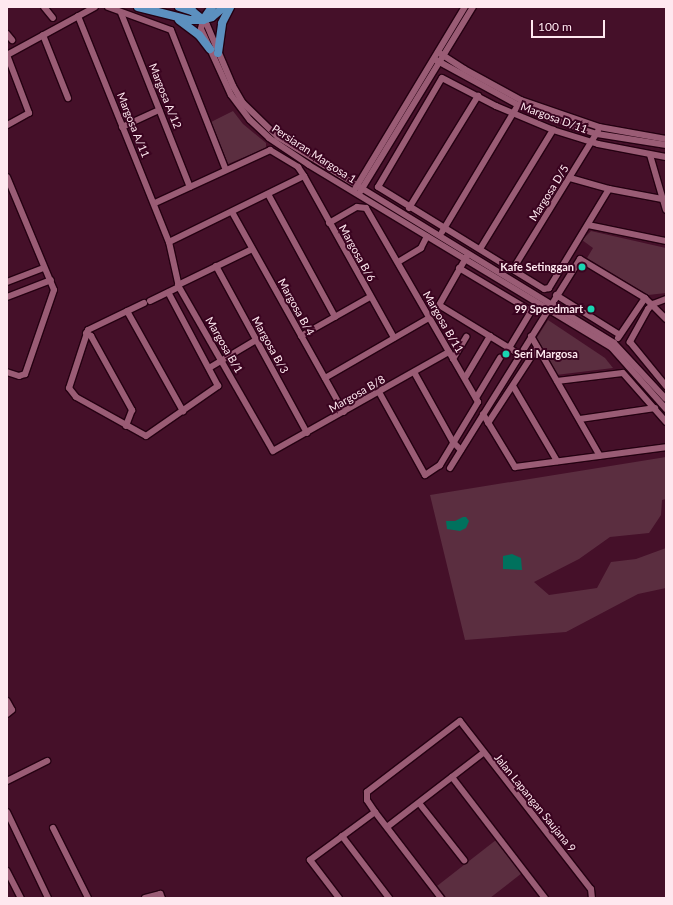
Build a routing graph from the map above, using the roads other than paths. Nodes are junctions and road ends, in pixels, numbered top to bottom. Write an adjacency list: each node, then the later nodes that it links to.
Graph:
1 (44, 7): 14 (street)
2 (94, 7): 13 (street)
3 (108, 7): 11 (street)
4 (138, 7): 12 (main road)
5 (179, 7): 15 (main road)
6 (212, 7): 15 (main road)
7 (224, 7): 15 (main road)
8 (230, 7): 20 (main road)
9 (465, 7): 21 (street)
10 (471, 8): 21 (street)
11 (121, 13): 27 (street, Margosa A/12); 41 (street)
12 (161, 14): 15 (main road); 19 (main road)
13 (78, 16): 17 (street); 30 (street, Margosa A/11)
14 (53, 18)
15 (203, 20): 19 (street, Persiaran Margosa 1); 20 (street, Persiaran Margosa 1)
16 (7, 34): 18 (street)
17 (43, 35): 22 (street); 25 (street)
18 (12, 40)
19 (210, 50): 34 (street, Persiaran Margosa 1)
20 (218, 53): 34 (street, Persiaran Margosa 1)
21 (441, 54): 23 (street); 31 (street)
22 (7, 55): 29 (street)
23 (437, 61): 26 (street); 45 (street)
24 (478, 96): 28 (street, Margosa D/11); 53 (street); 53 (street, Margosa D/11)
25 (68, 98)
26 (518, 105): 28 (street); 33 (street)
27 (159, 110): 30 (street); 47 (street, Margosa A/12)
28 (514, 114): 32 (street, Margosa D/11); 58 (street)
29 (7, 125)
30 (122, 127): 52 (street, Margosa A/11)
31 (599, 127): 33 (street, Margosa D/5); 35 (street)
32 (553, 130): 36 (street, Margosa D/11); 64 (street)
33 (597, 134): 36 (street, Margosa D/5); 37 (street)
34 (276, 139): 38 (street); 46 (street, Persiaran Margosa 1); 49 (street, Persiaran Margosa 1)
35 (666, 139)
36 (592, 143): 39 (street, Margosa D/11); 44 (street, Margosa D/5)
37 (666, 145)
38 (270, 150): 41 (street); 42 (street, Margosa B/6)
39 (650, 155): 40 (street, Margosa D/11); 51 (street)
40 (666, 157)
41 (226, 170): 47 (street)
42 (304, 176): 50 (street); 56 (street, Margosa B/6)
43 (7, 177): 68 (street)
44 (570, 178): 48 (street); 70 (street, Margosa D/5)
45 (363, 181): 46 (street); 49 (street)
46 (350, 182): 49 (street, Persiaran Margosa 1)
47 (190, 187): 52 (street)
48 (609, 189): 51 (street); 57 (street)
49 (359, 190): 59 (street, Persiaran Margosa 1); 60 (street, Persiaran Margosa 1)
50 (268, 194): 55 (street); 85 (street)
51 (662, 199): 54 (street)
52 (155, 203): 62 (street, Margosa A/11)
53 (409, 208): 58 (street)
54 (666, 210)
55 (232, 212): 62 (street); 63 (street, Margosa B/4)
56 (329, 223): 66 (street, Margosa B/11); 77 (street, Margosa B/6)
57 (588, 225): 61 (street); 70 (street)
58 (444, 229): 60 (street); 64 (street)
59 (427, 236): 65 (street, Persiaran Margosa 1); 66 (street)
60 (439, 236): 65 (street, Persiaran Margosa 1)
61 (666, 241)
62 (169, 242): 73 (street, Margosa B/1)
63 (252, 249): 67 (street); 90 (street, Margosa B/4)
64 (480, 249): 70 (street)
65 (467, 256): 69 (street); 80 (street, Persiaran Margosa 1); 82 (street, Persiaran Margosa 1)
66 (398, 262): 86 (street, Margosa B/11)
67 (216, 266): 73 (street); 95 (street, Margosa B/3)
68 (43, 268): 71 (street); 72 (street)
69 (459, 268): 84 (street); 91 (street)
70 (513, 269)
71 (51, 280): 76 (street); 105 (street)
72 (7, 282)
73 (179, 286): 74 (street); 103 (street, Margosa B/1)
74 (168, 292): 83 (street); 104 (street)
75 (556, 295): 78 (street); 82 (street); 89 (street)
76 (7, 297)
77 (370, 297): 85 (street); 94 (street, Margosa B/6)
78 (645, 298): 81 (street); 89 (street)
79 (666, 299): 81 (street)
80 (536, 303): 82 (street, Persiaran Margosa 1); 84 (street)
81 (653, 304): 87 (street); 111 (street)
82 (549, 307): 92 (street); 96 (street, Persiaran Margosa 1)
83 (127, 311): 88 (street); 117 (street)
84 (531, 311): 97 (street)
85 (335, 317): 90 (street)
86 (429, 318): 94 (street); 99 (street, Margosa B/11)
87 (666, 319)
88 (86, 333): 123 (street); 123 (street)
89 (620, 335): 96 (street)
90 (301, 336): 107 (street, Margosa B/4)
91 (490, 336): 97 (street); 108 (street)
92 (530, 336): 98 (street); 100 (street)
93 (466, 337): 102 (street)
94 (394, 338): 107 (street)
95 (256, 340): 103 (street); 124 (street, Margosa B/3)
96 (613, 345): 114 (street, Persiaran Margosa 1); 116 (street, Persiaran Margosa 1)
97 (509, 348): 100 (street)
98 (537, 348): 109 (street); 110 (street)
99 (449, 352): 102 (street, Margosa B/11); 106 (street, Margosa B/8)
100 (518, 354): 119 (street)
101 (500, 358): 113 (street)
102 (453, 359): 108 (street, Margosa B/11)
103 (221, 361): 104 (street); 128 (street, Margosa B/1)
104 (209, 368): 117 (street)
105 (7, 372)
106 (414, 372): 112 (street, Margosa B/8); 125 (street)
107 (325, 378): 118 (street, Margosa B/4)
108 (465, 378): 113 (street, Margosa B/11)
109 (557, 381): 115 (street); 120 (street)
110 (513, 386): 122 (street); 130 (street)
111 (666, 386)
112 (379, 392): 118 (street, Margosa B/8); 125 (street)
113 (476, 398): 125 (street)
114 (666, 399)
115 (655, 408): 120 (street); 121 (street)
116 (666, 409)
117 (183, 411): 123 (street)
118 (344, 412): 124 (street, Margosa B/8)
119 (483, 414): 122 (street); 127 (street)
120 (580, 419): 129 (street)
121 (666, 422)
122 (488, 424): 130 (street)
123 (126, 426)
124 (307, 433): 128 (street, Margosa B/8)
125 (453, 442): 127 (street)
126 (666, 447): 129 (street)
127 (461, 450): 131 (street)
128 (274, 452)
129 (600, 456): 130 (street)
130 (556, 461)
131 (450, 468)
132 (7, 701): 133 (street)
133 (7, 714)
134 (483, 753): 136 (street); 140 (street, Jalan Lapangan Saujana 9); 155 (street, Jalan Lapangan Saujana 9)
135 (48, 761): 137 (street)
136 (452, 777): 138 (street); 154 (street)
137 (7, 782)
138 (418, 803): 141 (street); 144 (street)
139 (7, 812): 147 (street)
140 (375, 812): 141 (street); 143 (street)
141 (387, 827): 153 (street)
142 (53, 828): 148 (street)
143 (342, 836): 151 (street); 152 (street)
144 (464, 860)
145 (7, 871): 146 (street)
146 (21, 898)
147 (48, 898)
148 (88, 898)
149 (145, 898): 150 (street)
150 (162, 898)
151 (339, 898)
152 (390, 898)
153 (441, 898)
154 (545, 898)
155 (592, 898)

